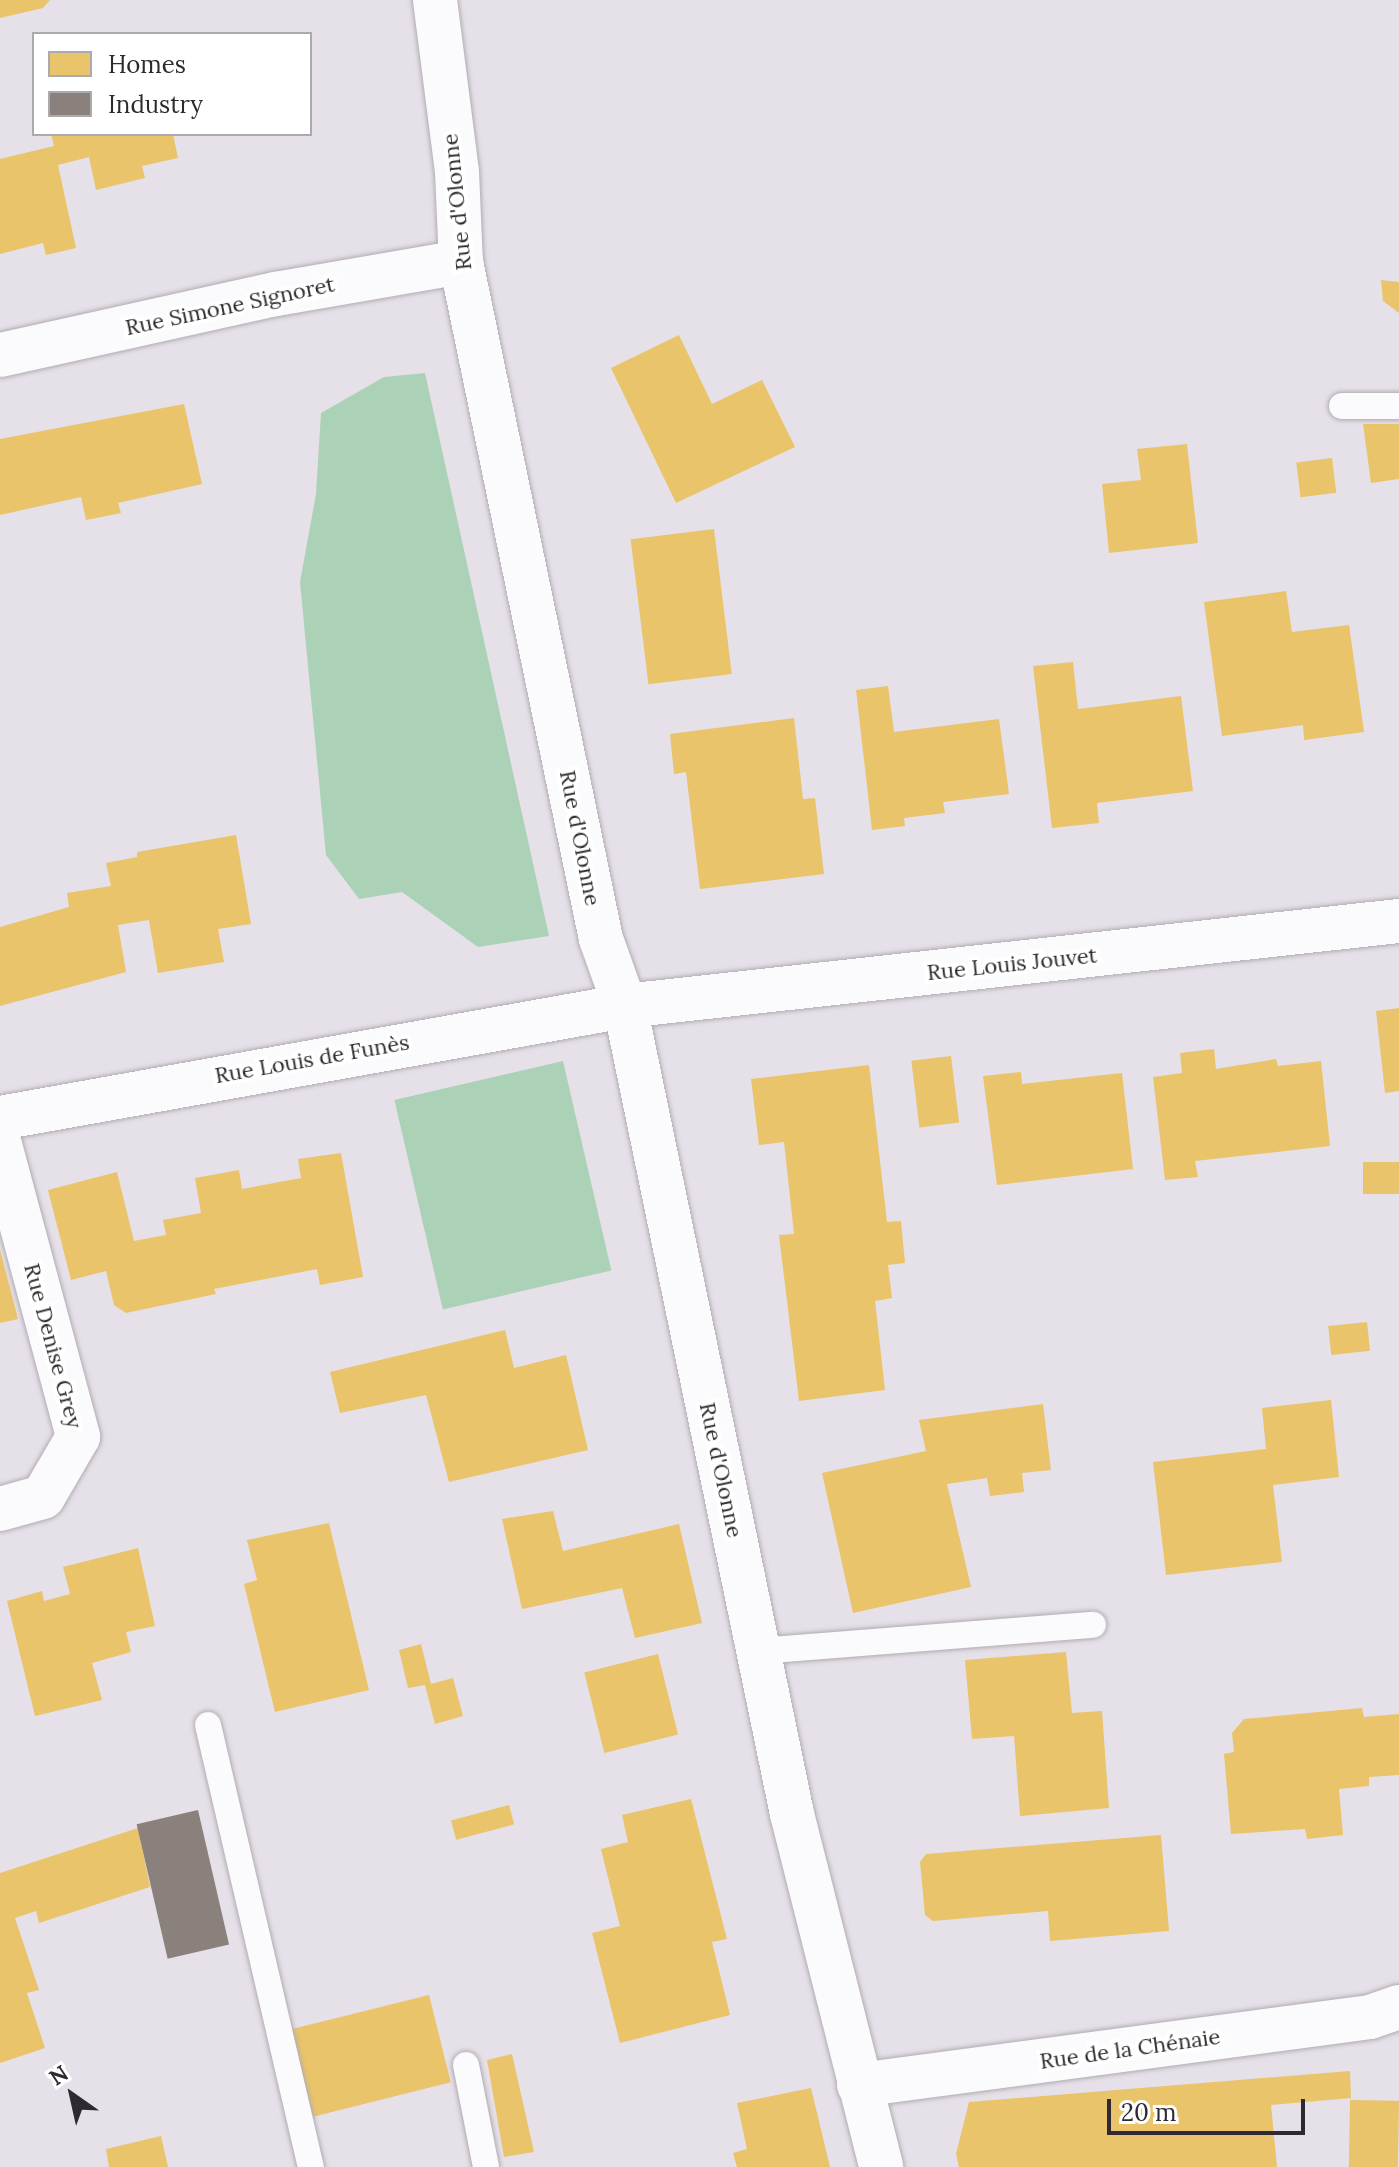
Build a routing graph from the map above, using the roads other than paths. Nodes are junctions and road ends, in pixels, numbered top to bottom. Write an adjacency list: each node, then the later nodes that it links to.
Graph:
1 (432, 6): 2 (street, Rue d'Olonne)
2 (461, 262): 3 (street, Rue Simone Signoret); 7 (street, Rue d'Olonne)
3 (0, 355)
4 (1342, 406): 5 (lane)
5 (1399, 406)
6 (1399, 921): 7 (street, Rue Louis Jouvet)
7 (625, 1006): 8 (street, Rue Louis de Funès); 12 (street, Rue d'Olonne)
8 (0, 1118)
9 (0, 1145): 10 (street, Rue Denise Grey)
10 (0, 1509)
11 (1093, 1625): 12 (lane)
12 (759, 1651): 16 (street, Rue d'Olonne)
13 (208, 1725): 17 (lane)
14 (1399, 2007): 16 (street, Rue de la Chénaie)
15 (466, 2065): 18 (lane)
16 (859, 2085): 19 (street, Rue d'Olonne)
17 (311, 2167)
18 (486, 2167)
19 (881, 2167)

